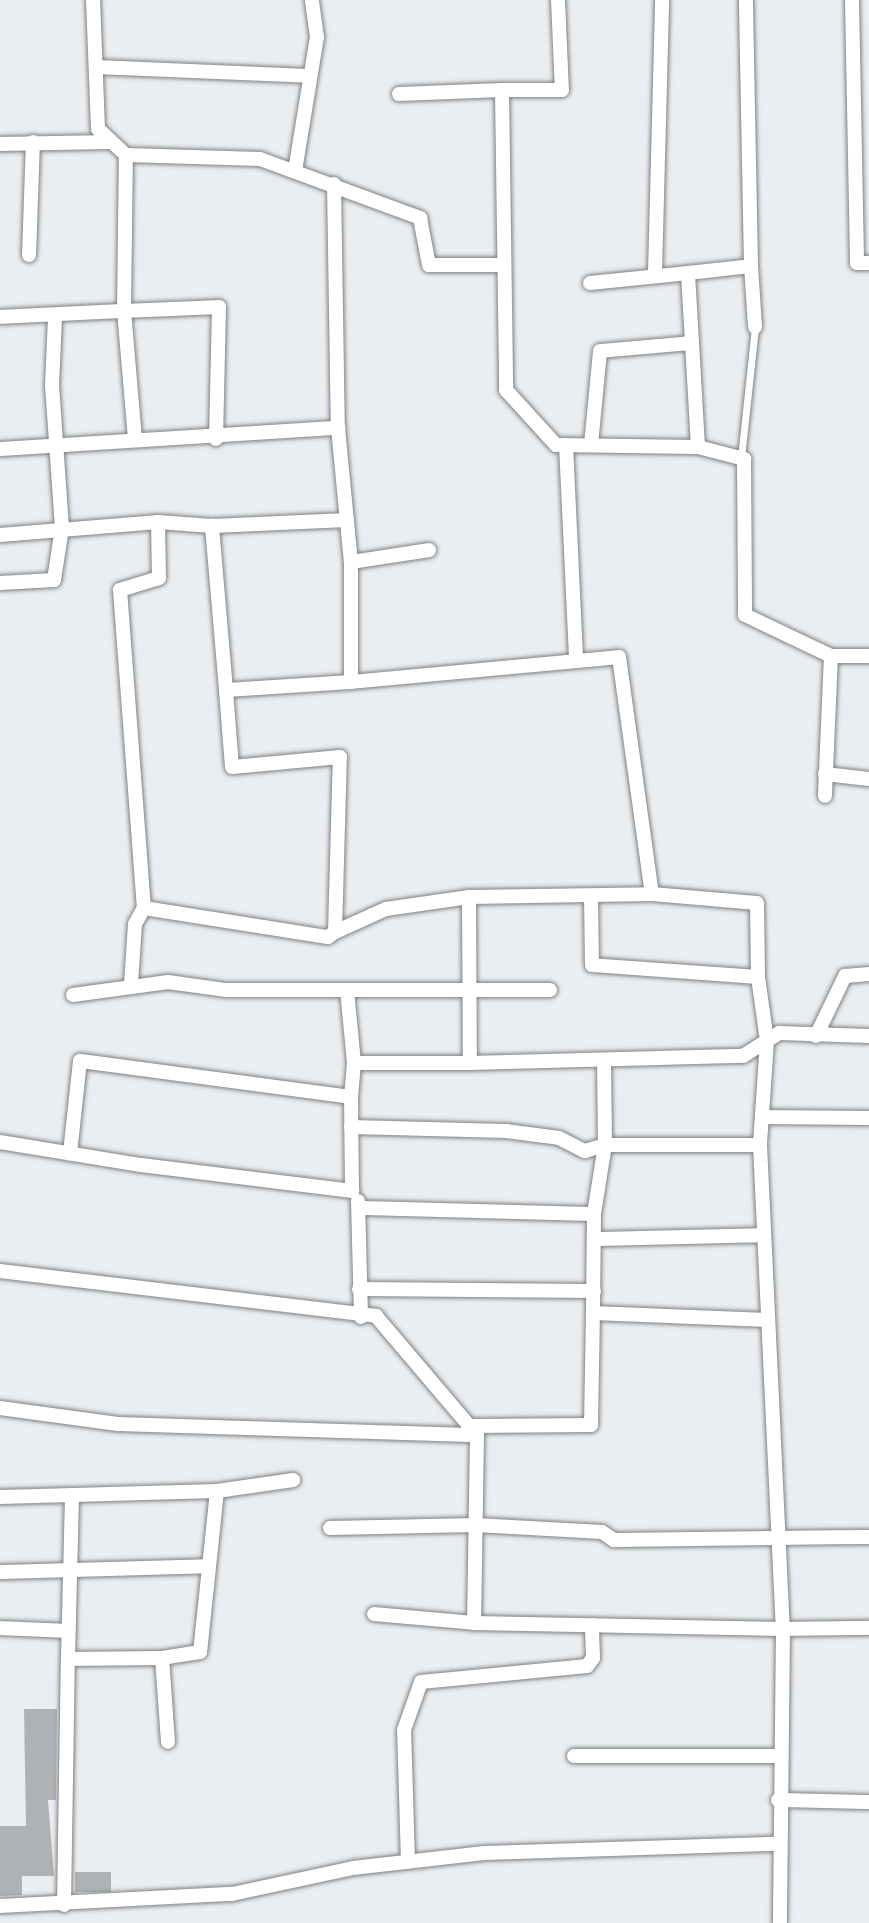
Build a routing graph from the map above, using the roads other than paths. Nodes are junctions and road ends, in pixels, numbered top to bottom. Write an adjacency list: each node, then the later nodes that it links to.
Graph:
1 (93, 0): 7 (street)
2 (312, 0): 8 (street)
3 (558, 0): 9 (street)
4 (662, 0): 23 (street)
5 (746, 0): 22 (street)
6 (852, 0): 15 (street)
7 (96, 67): 8 (street); 12 (street)
8 (308, 76): 17 (street)
9 (502, 90): 10 (street); 21 (street)
10 (399, 94)
11 (33, 142): 12 (street); 13 (street); 19 (street)
12 (109, 142): 16 (street)
13 (0, 144)
14 (869, 147): 15 (street)
15 (853, 148): 20 (street)
16 (126, 155): 17 (street); 26 (street)
17 (295, 171): 18 (street)
18 (334, 184): 21 (street); 31 (street)
19 (29, 255)
20 (869, 263)
21 (504, 265): 35 (street)
22 (751, 266): 24 (street); 29 (street)
23 (655, 273): 24 (street); 25 (street)
24 (688, 273): 30 (street)
25 (590, 283)
26 (124, 311): 27 (street); 32 (street); 33 (street)
27 (55, 316): 28 (street); 34 (street)
28 (0, 317)
29 (755, 327): 39 (lane)
30 (692, 343): 36 (street); 37 (street)
31 (338, 428): 33 (street); 40 (street)
32 (135, 439): 33 (street); 34 (street)
33 (216, 439)
34 (60, 444): 38 (street); 43 (street)
35 (566, 445): 36 (street); 50 (street)
36 (591, 445): 37 (street)
37 (698, 447): 39 (street)
38 (0, 449)
39 (741, 458): 48 (street)
40 (347, 520): 42 (street); 46 (street)
41 (158, 522): 42 (street); 43 (street); 59 (street)
42 (212, 526): 52 (street)
43 (62, 528): 44 (street); 47 (street)
44 (0, 535)
45 (429, 550): 46 (street)
46 (351, 562): 51 (street)
47 (0, 583)
48 (831, 656): 49 (street); 53 (street)
49 (869, 656)
50 (576, 658): 51 (street); 56 (street)
51 (351, 682): 52 (street)
52 (226, 690): 60 (street)
53 (825, 774): 54 (street); 55 (street)
54 (869, 779)
55 (825, 796)
56 (652, 894): 58 (street); 62 (street)
57 (469, 897): 58 (street); 60 (street); 66 (street)
58 (591, 897): 62 (street)
59 (144, 908): 60 (street); 63 (street)
60 (335, 932)
61 (869, 974): 68 (street)
62 (758, 977): 70 (street)
63 (131, 984): 64 (street); 67 (street)
64 (347, 990): 66 (street); 72 (street)
65 (550, 990): 66 (street)
66 (471, 991): 73 (street)
67 (73, 995)
68 (816, 1036): 69 (street); 70 (street)
69 (869, 1036)
70 (767, 1041): 71 (street); 75 (street)
71 (604, 1061): 73 (street); 79 (street)
72 (354, 1063): 73 (street); 74 (street)
73 (470, 1063)
74 (351, 1097): 77 (street); 81 (street)
75 (762, 1117): 76 (street); 80 (street)
76 (869, 1118)
77 (351, 1127): 79 (street); 82 (street)
78 (0, 1142): 81 (street)
79 (605, 1145): 80 (street); 84 (street)
80 (760, 1145): 85 (street)
81 (70, 1153): 82 (street)
82 (352, 1191): 83 (street)
83 (361, 1208): 84 (street); 88 (street)
84 (594, 1214): 86 (street)
85 (764, 1235): 86 (street); 92 (street)
86 (594, 1239): 89 (street)
87 (0, 1271): 91 (street)
88 (359, 1289): 89 (street); 91 (street)
89 (594, 1291): 90 (street)
90 (593, 1313): 92 (street); 94 (street)
91 (361, 1317): 94 (street)
92 (767, 1320): 102 (street)
93 (0, 1408): 94 (street)
94 (473, 1430): 99 (street)
95 (293, 1480): 96 (street)
96 (217, 1491): 97 (street); 103 (street)
97 (72, 1495): 98 (street); 104 (street)
98 (0, 1497)
99 (476, 1525): 100 (street); 102 (street); 107 (street)
100 (330, 1528)
101 (869, 1537): 102 (street)
102 (775, 1539): 111 (street)
103 (209, 1566): 104 (street); 113 (street)
104 (69, 1568): 105 (street); 112 (street)
105 (0, 1572)
106 (374, 1614): 107 (street)
107 (474, 1623): 108 (street)
108 (592, 1625): 111 (street); 121 (street)
109 (0, 1628): 112 (street)
110 (869, 1628): 111 (street)
111 (783, 1629): 117 (street)
112 (68, 1631): 114 (street)
113 (162, 1658): 114 (street); 115 (street)
114 (68, 1659): 122 (street)
115 (168, 1742)
116 (574, 1756): 117 (street)
117 (780, 1756): 118 (street)
118 (778, 1800): 119 (street); 120 (street)
119 (869, 1802)
120 (777, 1844): 121 (street); 124 (street)
121 (408, 1862): 122 (street)
122 (64, 1905): 123 (street)
123 (0, 1906)
124 (780, 1923)

